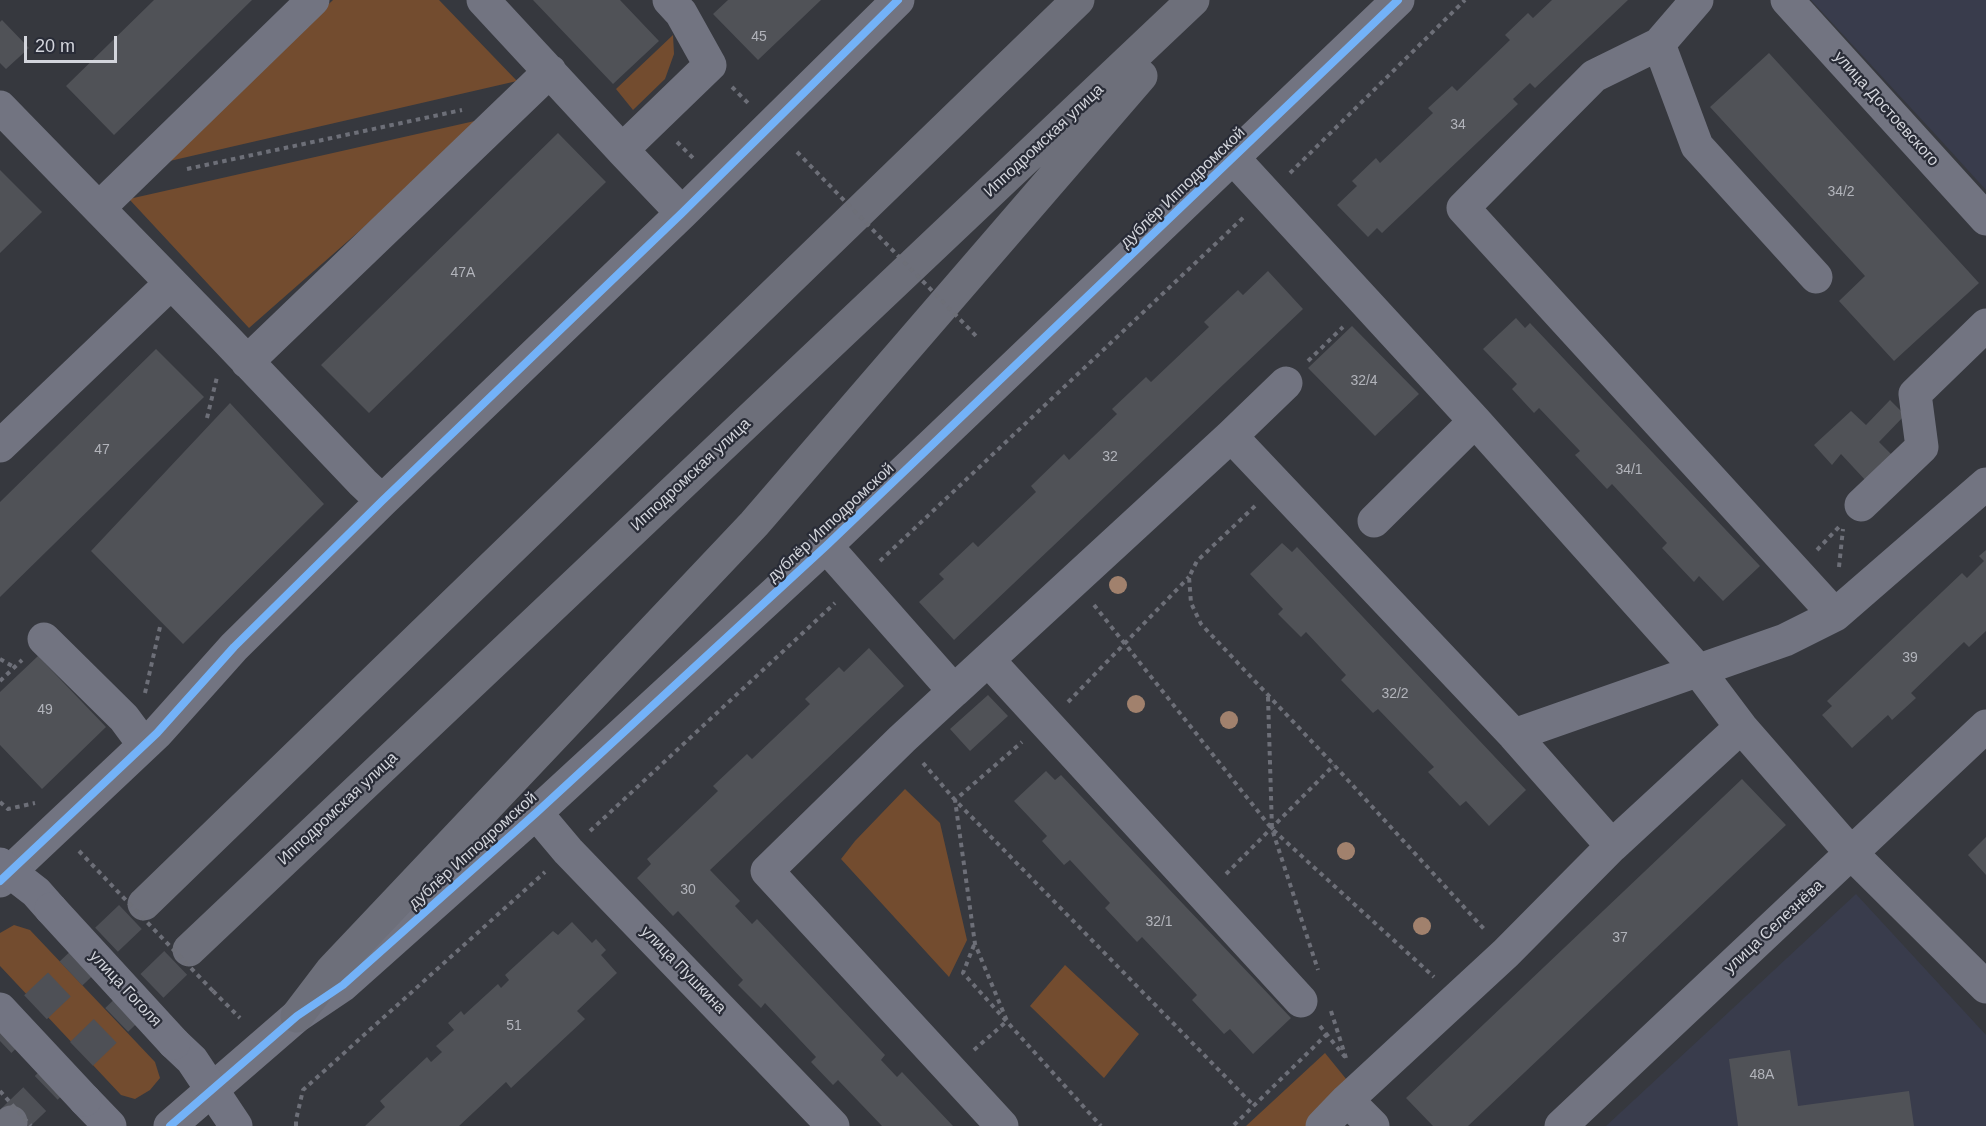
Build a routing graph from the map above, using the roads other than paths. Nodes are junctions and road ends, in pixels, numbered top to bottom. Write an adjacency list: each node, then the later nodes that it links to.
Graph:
1 (313, 0): 16 (street)
2 (483, 0): 12 (street)
3 (898, 0): 17 (street)
4 (1078, 0): 45 (highway)
5 (1193, 0): 46 (highway, Ипподромская улица)
6 (1206, 0): 50 (highway)
7 (1398, 0): 15 (street, дублёр Ипподромской)
8 (1697, 0): 11 (street)
9 (1787, 0): 18 (street, улица Достоевского)
10 (681, 4): 14 (street)
11 (1659, 44): 19 (street); 32 (street)
12 (550, 71): 14 (street); 22 (street)
13 (0, 108): 16 (street)
14 (622, 150): 17 (street)
15 (1234, 159): 24 (street); 31 (street, дублёр Ипподромской)
16 (99, 208): 20 (street)
17 (682, 213): 28 (street)
18 (1986, 219)
19 (1816, 277)
20 (171, 283): 22 (street); 26 (street)
21 (1986, 325): 29 (street)
22 (247, 362): 28 (street)
23 (1286, 383): 25 (street)
24 (1475, 420): 30 (street); 35 (street)
25 (1231, 436): 34 (street); 38 (street)
26 (0, 446)
27 (1986, 484): 32 (street)
28 (382, 501): 40 (street)
29 (1861, 505)
30 (1374, 521)
31 (826, 546): 36 (street); 41 (street, дублёр Ипподромской)
32 (1835, 615): 35 (street)
33 (45, 639): 40 (street)
34 (989, 661): 36 (street); 48 (street)
35 (1698, 670): 37 (street); 38 (street)
36 (954, 691): 53 (street)
37 (1741, 727): 42 (street); 43 (street)
38 (1514, 735): 42 (street)
39 (1980, 743): 43 (street, улица Селезнёва)
40 (144, 745): 44 (street)
41 (536, 813): 50 (street, дублёр Ипподромской); 57 (street, улица Пушкина)
42 (1612, 846): 52 (street)
43 (1852, 854): 47 (street); 60 (street, улица Селезнёва)
44 (3, 872): 51 (main road, улица Гоголя, bridge)
45 (144, 904)
46 (189, 950)
47 (1986, 987)
48 (1315, 1003)
49 (0, 1009): 54 (main road, bridge)
50 (297, 1016): 51 (street, дублёр Ипподромской)
51 (213, 1089): 55 (street); 56 (main road, улица Гоголя)
52 (1347, 1100): 58 (street); 59 (street)
53 (1000, 1125)
54 (110, 1126)
55 (170, 1126)
56 (236, 1126)
57 (833, 1126)
58 (1322, 1126)
59 (1373, 1126)
60 (1561, 1126)

